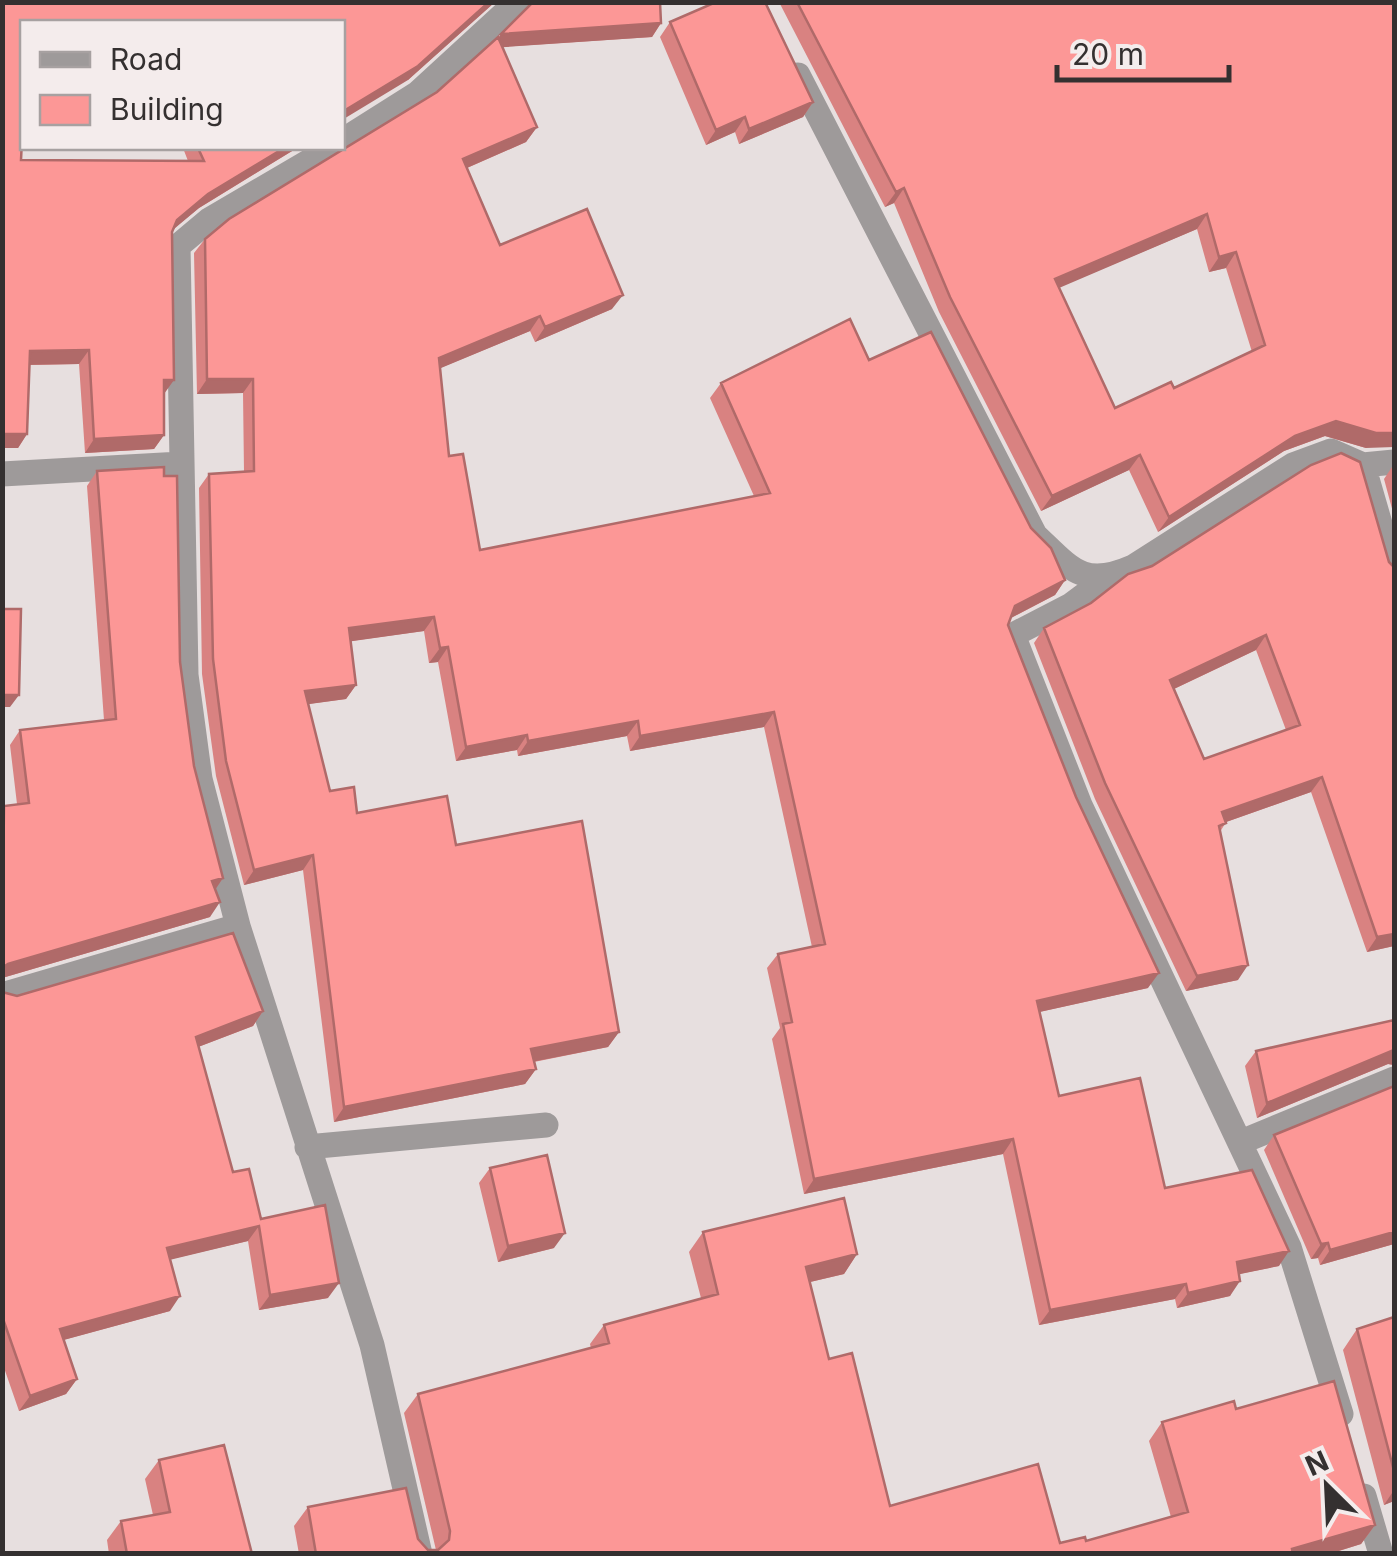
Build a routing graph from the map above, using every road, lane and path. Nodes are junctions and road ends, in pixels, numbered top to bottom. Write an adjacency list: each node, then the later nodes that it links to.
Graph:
1 (517, 2): 3 (street)
2 (783, 46): 10 (street)
3 (345, 139)
4 (329, 150): 6 (street)
5 (1394, 462): 7 (street)
6 (182, 464): 8 (street); 11 (street)
7 (1362, 464): 9 (street); 10 (street)
8 (2, 474)
9 (1394, 572)
10 (1106, 579): 15 (street)
11 (238, 926): 12 (street); 16 (street)
12 (2, 995)
13 (1394, 1079): 15 (street)
14 (546, 1125): 16 (street)
15 (1241, 1142): 17 (street)
16 (307, 1147): 19 (street)
17 (1348, 1438)
18 (1359, 1476): 20 (street)
19 (420, 1554)
20 (1381, 1554)

